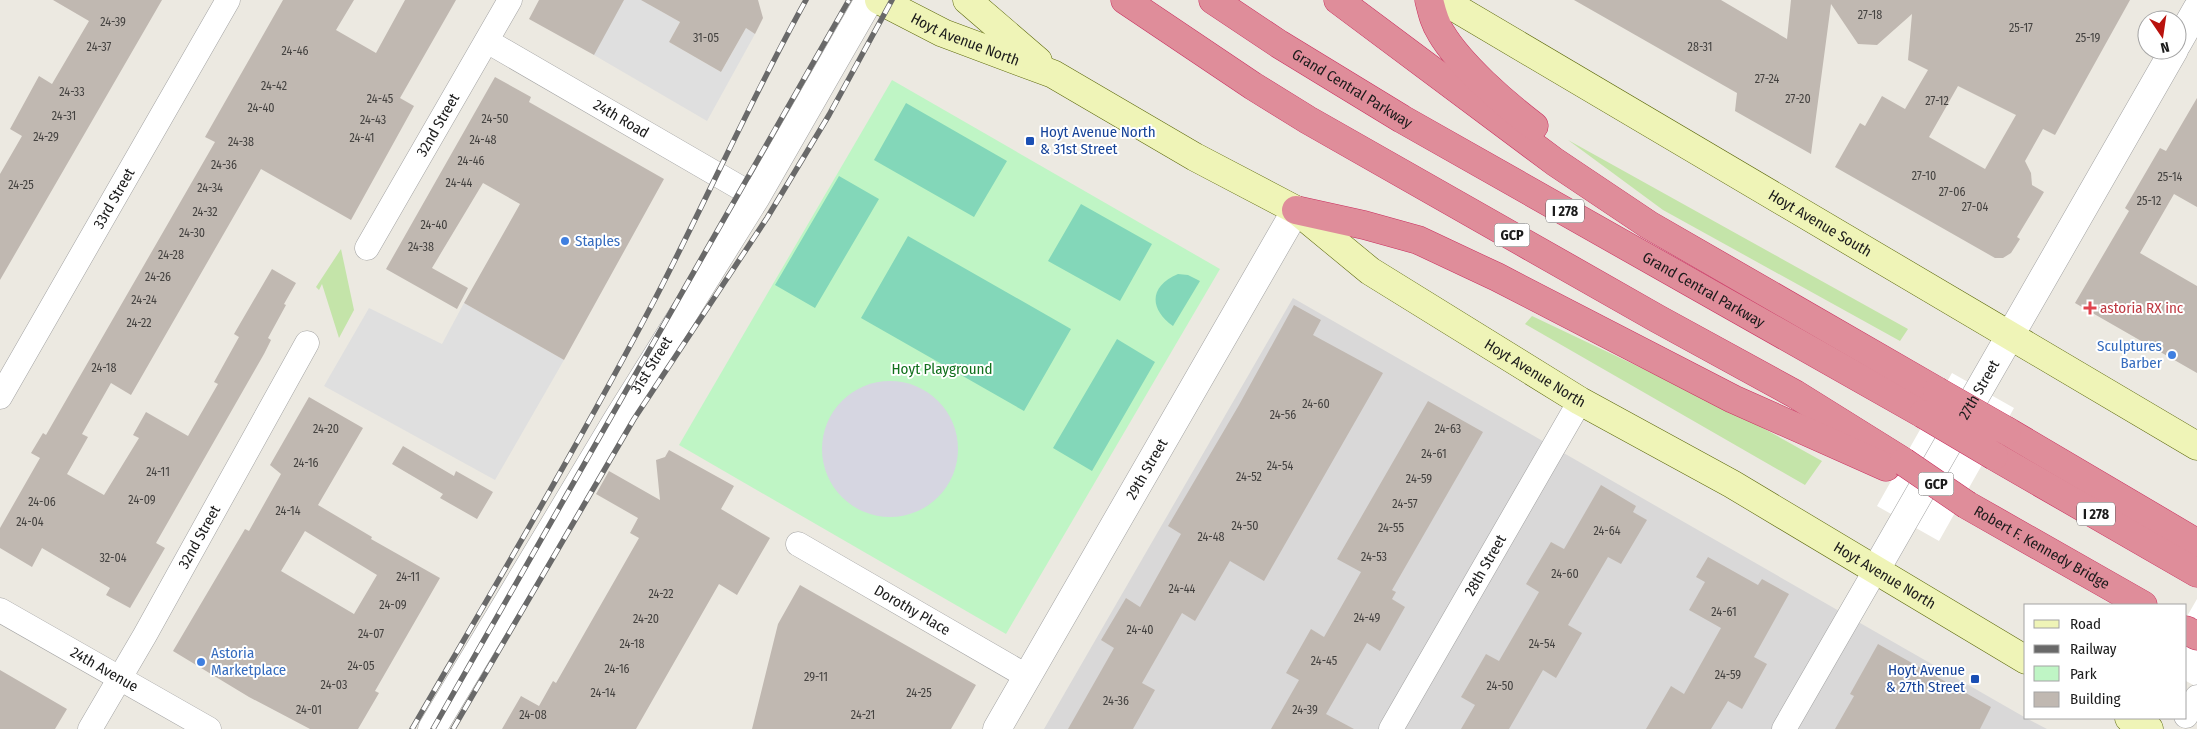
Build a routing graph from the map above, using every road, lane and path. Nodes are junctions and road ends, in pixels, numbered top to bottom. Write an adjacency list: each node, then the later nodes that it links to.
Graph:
1 (228, 0): 22 (street, 33rd Street)
2 (510, 0): 13 (street, 32nd Street)
3 (869, 0): 16 (street, 31st Street)
4 (879, 0): 15 (main road, Hoyt Avenue North)
5 (967, 0): 15 (main road, Hoyt Avenue North)
6 (1125, 0): 26 (highway, GCP)
7 (1213, 0): 31 (highway, Grand Central Parkway / I 278, bridge)
8 (1338, 0): 21 (highway)
9 (1429, 0): 21 (highway)
10 (1442, 0): 19 (main road, Hoyt Avenue South)
11 (2197, 11): 12 (street)
12 (2187, 28)
13 (487, 41): 16 (street, 24th Road); 18 (street, 32nd Street)
14 (2168, 60): 19 (street, 27th Street)
15 (1052, 74): 17 (main road, Hoyt Avenue North)
16 (756, 197): 42 (street, 31st Street)
17 (1296, 210): 23 (main road, Hoyt Avenue North); 26 (highway); 35 (street, 29th Street)
18 (367, 248)
19 (2010, 336): 25 (main road, Hoyt Avenue South); 30 (street, 27th Street)
20 (307, 343): 36 (street, 32nd Street)
21 (1941, 384): 24 (highway)
22 (0, 397)
23 (1580, 401): 30 (main road, Hoyt Avenue North); 44 (street, 28th Street)
24 (2010, 424): 27 (highway); 28 (highway)
25 (2197, 446)
26 (1902, 468): 32 (highway, Robert F. Kennedy Bridge / GCP, bridge)
27 (2197, 527)
28 (2197, 543)
29 (798, 544): 35 (street, Dorothy Place)
30 (1875, 571): 34 (main road, Hoyt Avenue North); 45 (street, 27th Street)
31 (2197, 573)
32 (2140, 604)
33 (0, 610): 36 (street, 24th Avenue)
34 (2024, 659)
35 (1028, 676): 43 (street, 29th Street)
36 (119, 677): 40 (street, 32nd Street); 41 (street, 24th Avenue)
37 (2197, 697): 38 (street)
38 (2187, 714)
39 (2131, 719): 46 (main road)
40 (90, 729)
41 (210, 729)
42 (432, 729)
43 (997, 729)
44 (1391, 729)
45 (1784, 729)
46 (2149, 729)

